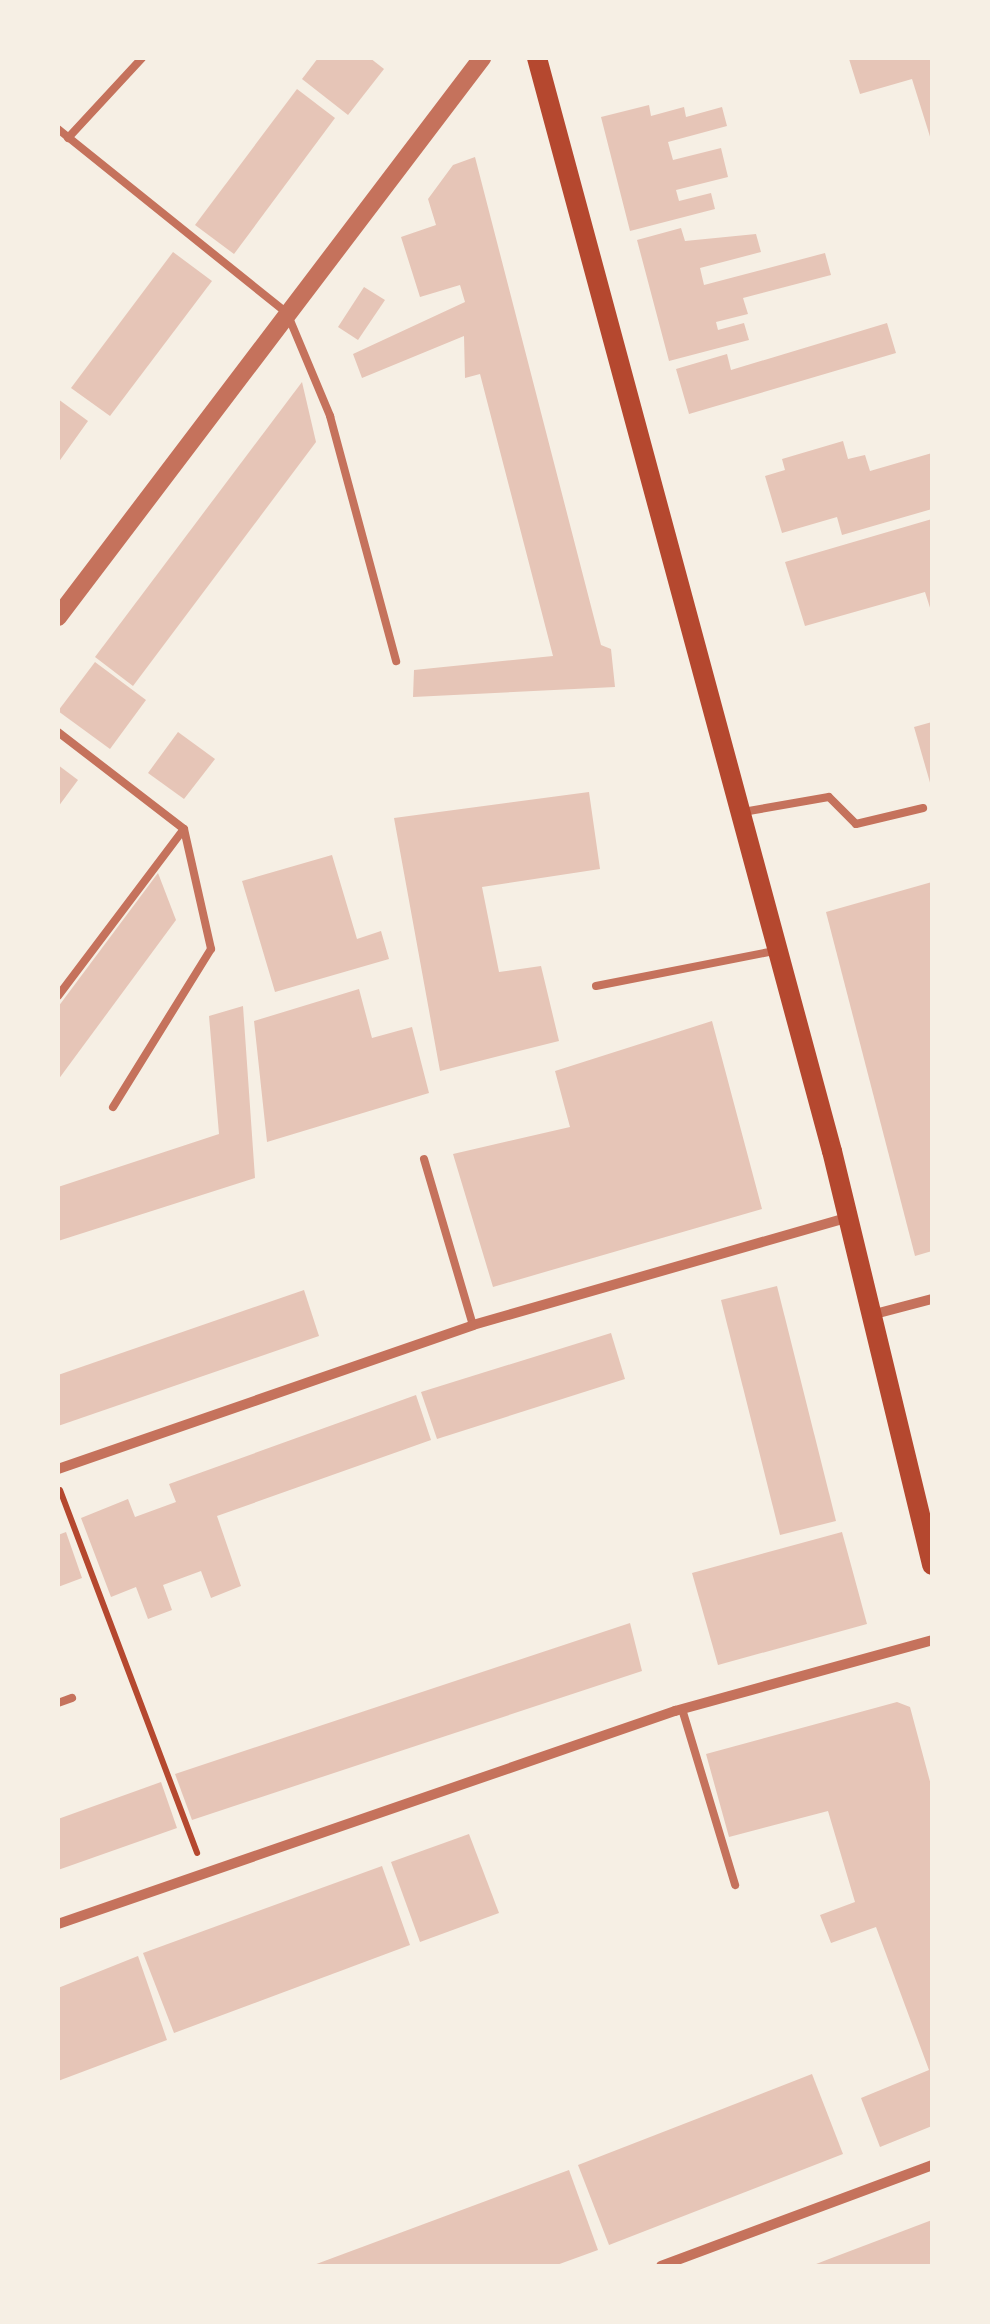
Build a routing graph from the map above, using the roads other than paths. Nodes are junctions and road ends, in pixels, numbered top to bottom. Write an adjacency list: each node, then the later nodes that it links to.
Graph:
1 (142, 58): 5 (lane)
2 (482, 58): 6 (street)
3 (537, 58): 11 (main road)
4 (58, 129): 5 (lane)
5 (68, 138): 6 (lane)
6 (287, 313): 7 (street); 8 (lane)
7 (58, 616)
8 (396, 661)
9 (58, 732): 12 (lane)
10 (924, 808): 11 (lane)
11 (741, 812): 13 (main road)
12 (184, 829): 15 (lane); 16 (lane)
13 (778, 950): 14 (lane); 18 (main road)
14 (596, 986)
15 (58, 996)
16 (113, 1107)
17 (424, 1158): 21 (lane)
18 (846, 1218): 20 (main road); 21 (street)
19 (932, 1299): 20 (street)
20 (871, 1315): 23 (main road)
21 (473, 1325): 22 (street)
22 (58, 1468)
23 (932, 1565)
24 (932, 1640): 27 (street)
25 (72, 1698): 26 (lane)
26 (58, 1702)
27 (682, 1709): 28 (lane); 29 (street)
28 (735, 1885)
29 (58, 1924)
30 (932, 2165): 31 (street)
31 (661, 2266)

